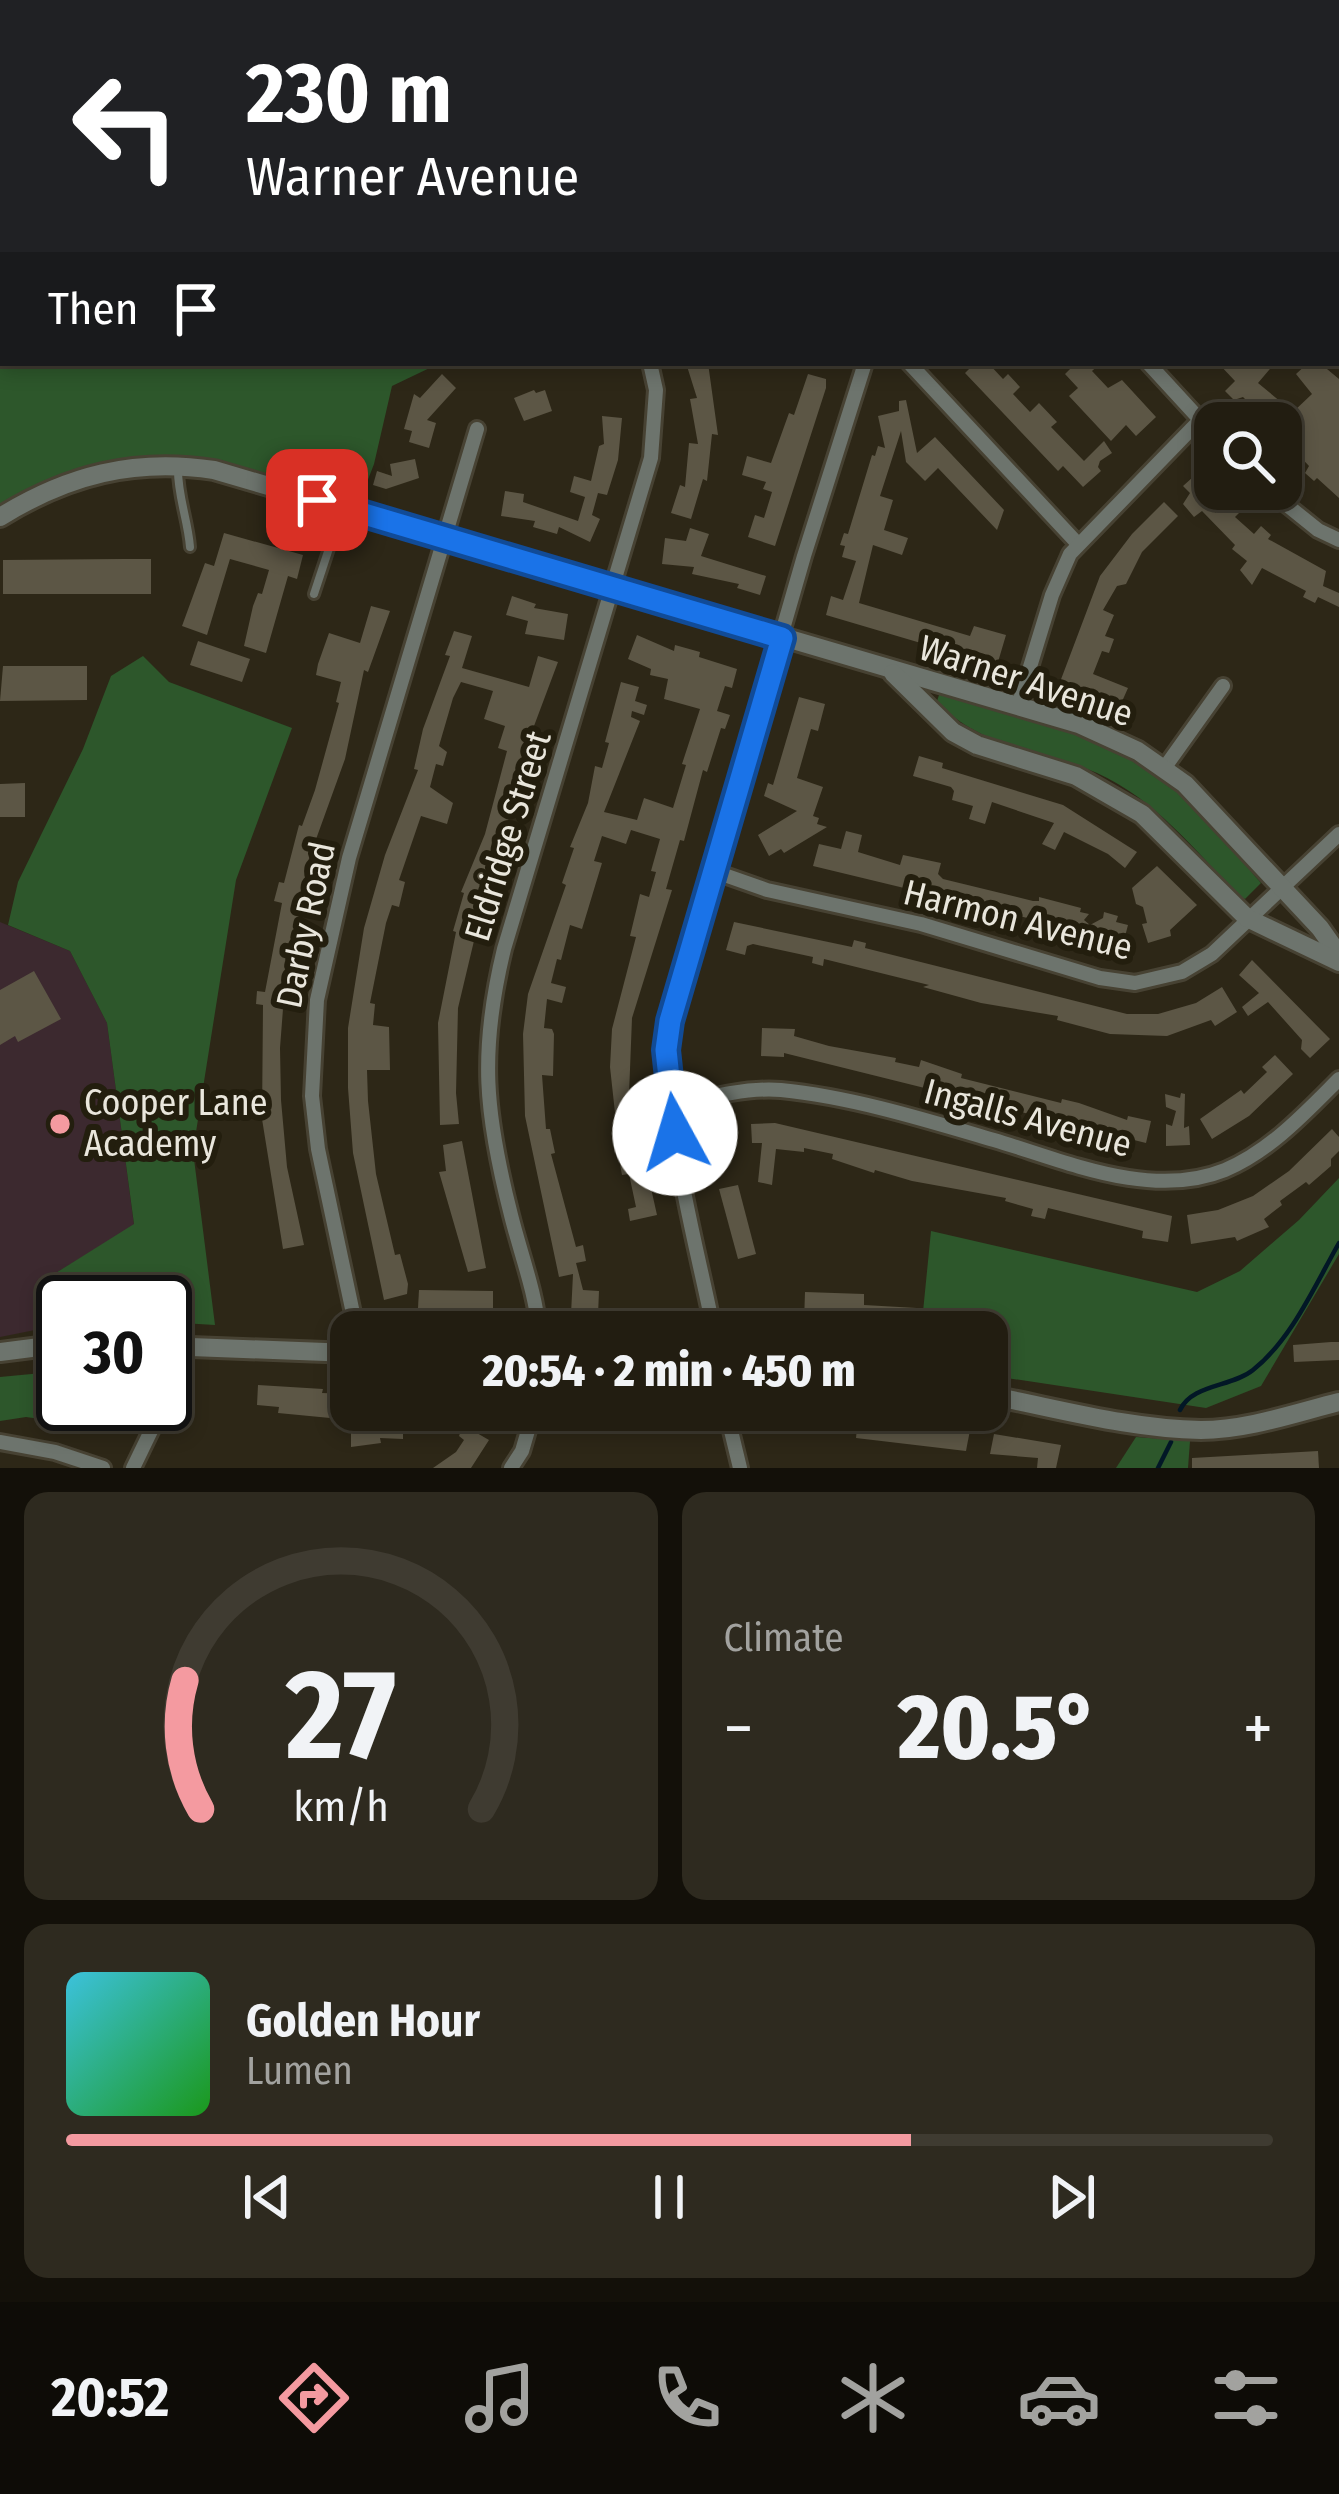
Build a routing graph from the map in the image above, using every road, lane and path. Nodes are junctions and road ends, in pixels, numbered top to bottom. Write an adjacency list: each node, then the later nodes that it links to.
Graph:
1 (651, 366): 16 (street, Eldridge Street)
2 (864, 366): 18 (street)
3 (912, 366): 14 (street)
4 (1151, 366): 5 (street)
5 (1194, 412)
6 (1194, 426): 14 (street)
7 (477, 429): 12 (street, Darby Road)
8 (178, 465): 9 (street, Warner Avenue); 11 (street, Warner Avenue); 15 (lane)
9 (343, 507): 12 (street, Warner Avenue); 17 (lane)
10 (1293, 510): 13 (street)
11 (0, 518)
12 (445, 538): 16 (street, Warner Avenue); 30 (street, Darby Road)
13 (1339, 540)
14 (1078, 544): 21 (street)
15 (190, 547)
16 (613, 589): 18 (street, Warner Avenue); 31 (street, Eldridge Street)
17 (314, 594)
18 (782, 638): 19 (street, Warner Avenue); 24 (street)
19 (893, 673): 21 (street, Warner Avenue); 26 (street, Warner Avenue)
20 (1223, 686): 22 (street)
21 (1018, 706): 22 (street, Warner Avenue)
22 (1165, 767): 25 (street, Warner Avenue)
23 (1339, 834): 25 (street, Harmon Avenue)
24 (712, 871): 26 (street, Harmon Avenue); 29 (street)
25 (1280, 886): 26 (street, Harmon Avenue); 27 (street, Warner Avenue)
26 (1247, 918): 27 (street, Warner Avenue)
27 (1339, 959)
28 (1339, 1079): 29 (street, Ingalls Avenue)
29 (673, 1106): 32 (street)
30 (352, 1311)
31 (533, 1311)
32 (710, 1311)
33 (36, 1347): 35 (street)
34 (192, 1348): 36 (street)
35 (0, 1352)
36 (330, 1352)
37 (1008, 1399): 38 (street)
38 (1339, 1402)
39 (151, 1431): 44 (street)
40 (528, 1431): 45 (street)
41 (731, 1431): 46 (street)
42 (0, 1442): 43 (street)
43 (103, 1468)
44 (133, 1468)
45 (512, 1468)
46 (740, 1468)

